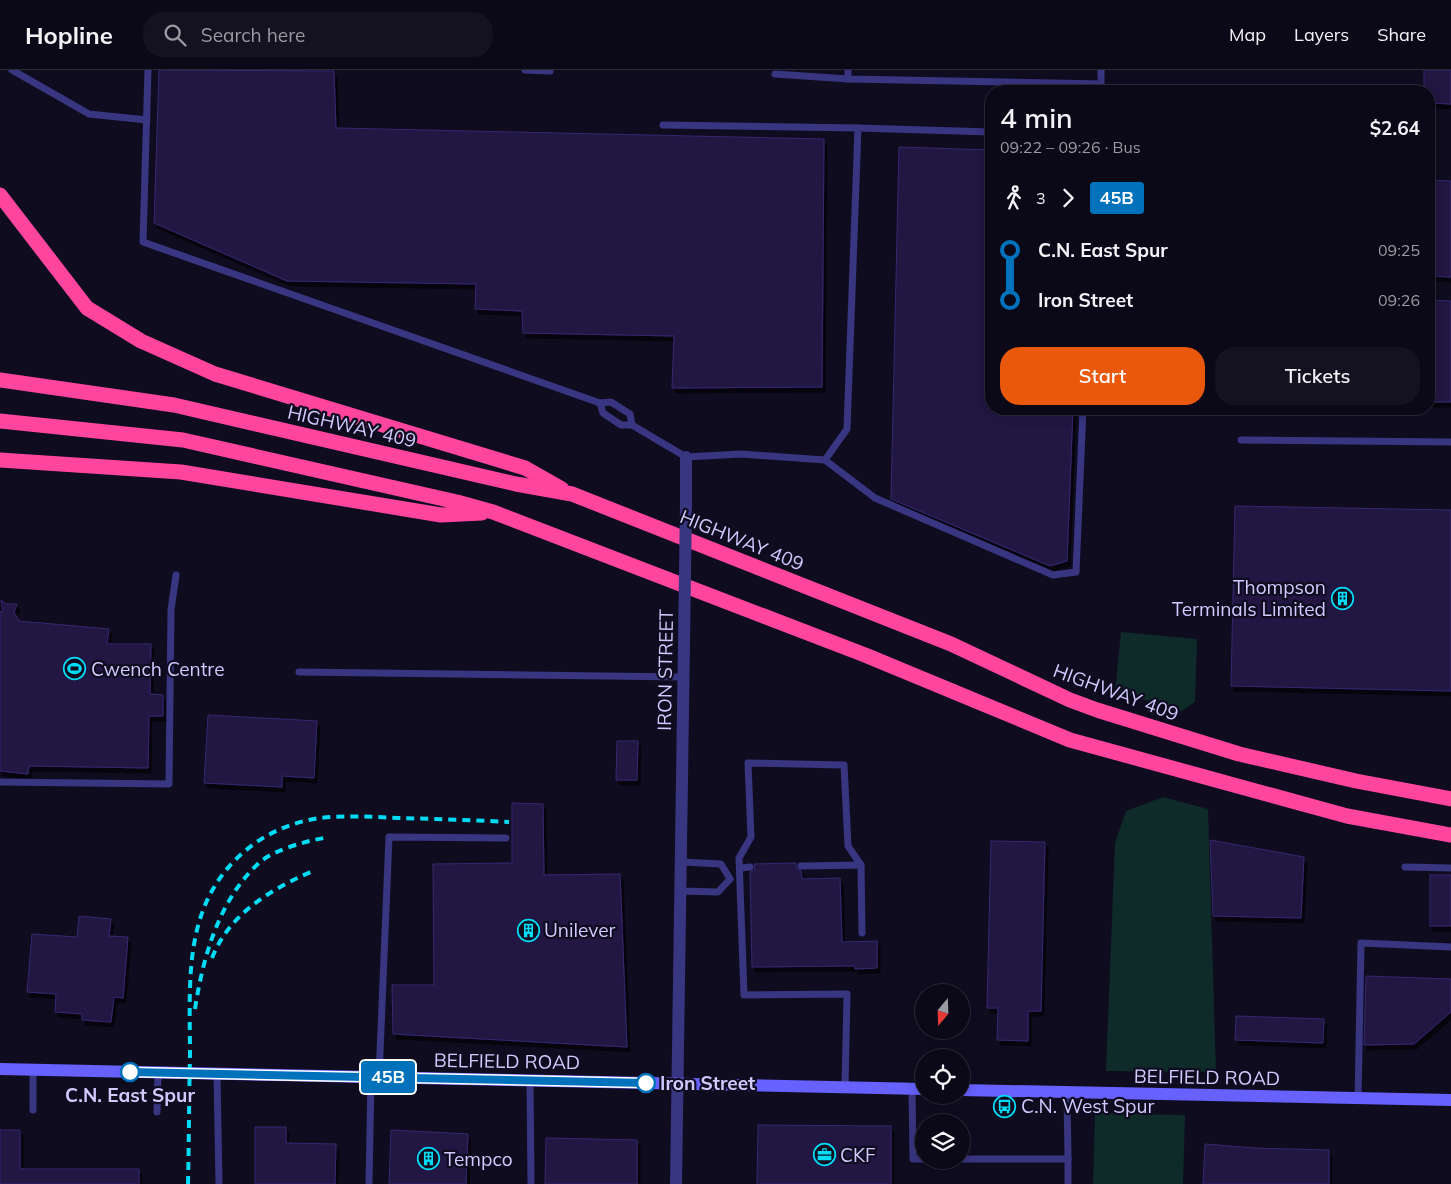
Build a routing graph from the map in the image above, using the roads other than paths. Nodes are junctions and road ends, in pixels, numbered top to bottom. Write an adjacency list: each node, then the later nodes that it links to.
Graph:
1 (12, 70): 9 (lane)
2 (148, 70): 9 (lane)
3 (525, 70): 6 (lane)
4 (848, 70): 8 (lane)
5 (1101, 70): 8 (lane)
6 (550, 72)
7 (775, 74): 8 (lane)
8 (848, 78)
9 (147, 120): 15 (lane)
10 (663, 125): 11 (lane)
11 (858, 128): 12 (lane); 23 (lane)
12 (985, 132)
13 (0, 195): 24 (highway)
14 (0, 380): 24 (highway, HIGHWAY 409)
15 (600, 403): 18 (lane); 18 (lane)
16 (1083, 415): 23 (lane)
17 (0, 421): 25 (highway)
18 (632, 425): 21 (lane)
19 (1241, 440): 20 (lane)
20 (1451, 442)
21 (686, 457): 23 (lane); 28 (street, IRON STREET, bridge)
22 (0, 460): 25 (highway)
23 (824, 460)
24 (572, 494): 30 (highway, HIGHWAY 409)
25 (493, 512): 31 (highway)
26 (176, 575): 29 (lane)
27 (299, 672): 28 (lane)
28 (684, 677): 33 (street, IRON STREET)
29 (0, 782)
30 (1451, 799)
31 (1451, 835)
32 (506, 838): 49 (lane)
33 (682, 862): 40 (lane); 42 (street, IRON STREET)
34 (861, 865): 35 (lane); 38 (lane); 43 (lane)
35 (801, 866)
36 (750, 867): 38 (lane)
37 (1405, 867): 39 (lane)
38 (740, 868): 41 (lane)
39 (1451, 868)
40 (730, 879): 41 (lane); 42 (lane)
41 (740, 880): 52 (lane)
42 (681, 891): 51 (street, IRON STREET)
43 (862, 933)
44 (1451, 947): 56 (lane)
45 (0, 1069): 46 (main road, BELFIELD ROAD)
46 (33, 1070): 47 (main road, BELFIELD ROAD); 58 (lane)
47 (158, 1072): 48 (main road, BELFIELD ROAD); 59 (lane)
48 (217, 1074): 49 (main road, BELFIELD ROAD); 64 (lane)
49 (375, 1077): 50 (main road, BELFIELD ROAD); 65 (lane)
50 (530, 1080): 51 (main road, BELFIELD ROAD); 66 (lane)
51 (679, 1083): 52 (main road, BELFIELD ROAD); 67 (street, IRON STREET)
52 (845, 1087): 53 (main road, BELFIELD ROAD)
53 (915, 1089)
54 (970, 1090): 55 (main road, BELFIELD ROAD)
55 (1067, 1093): 56 (main road, BELFIELD ROAD); 63 (lane)
56 (1358, 1099): 57 (main road, BELFIELD ROAD)
57 (1451, 1100)
58 (33, 1110)
59 (156, 1112)
60 (915, 1131): 61 (lane)
61 (915, 1159)
62 (970, 1159): 63 (lane)
63 (1068, 1159): 68 (lane)
64 (219, 1184)
65 (369, 1184)
66 (531, 1184)
67 (676, 1184)
68 (1068, 1184)

